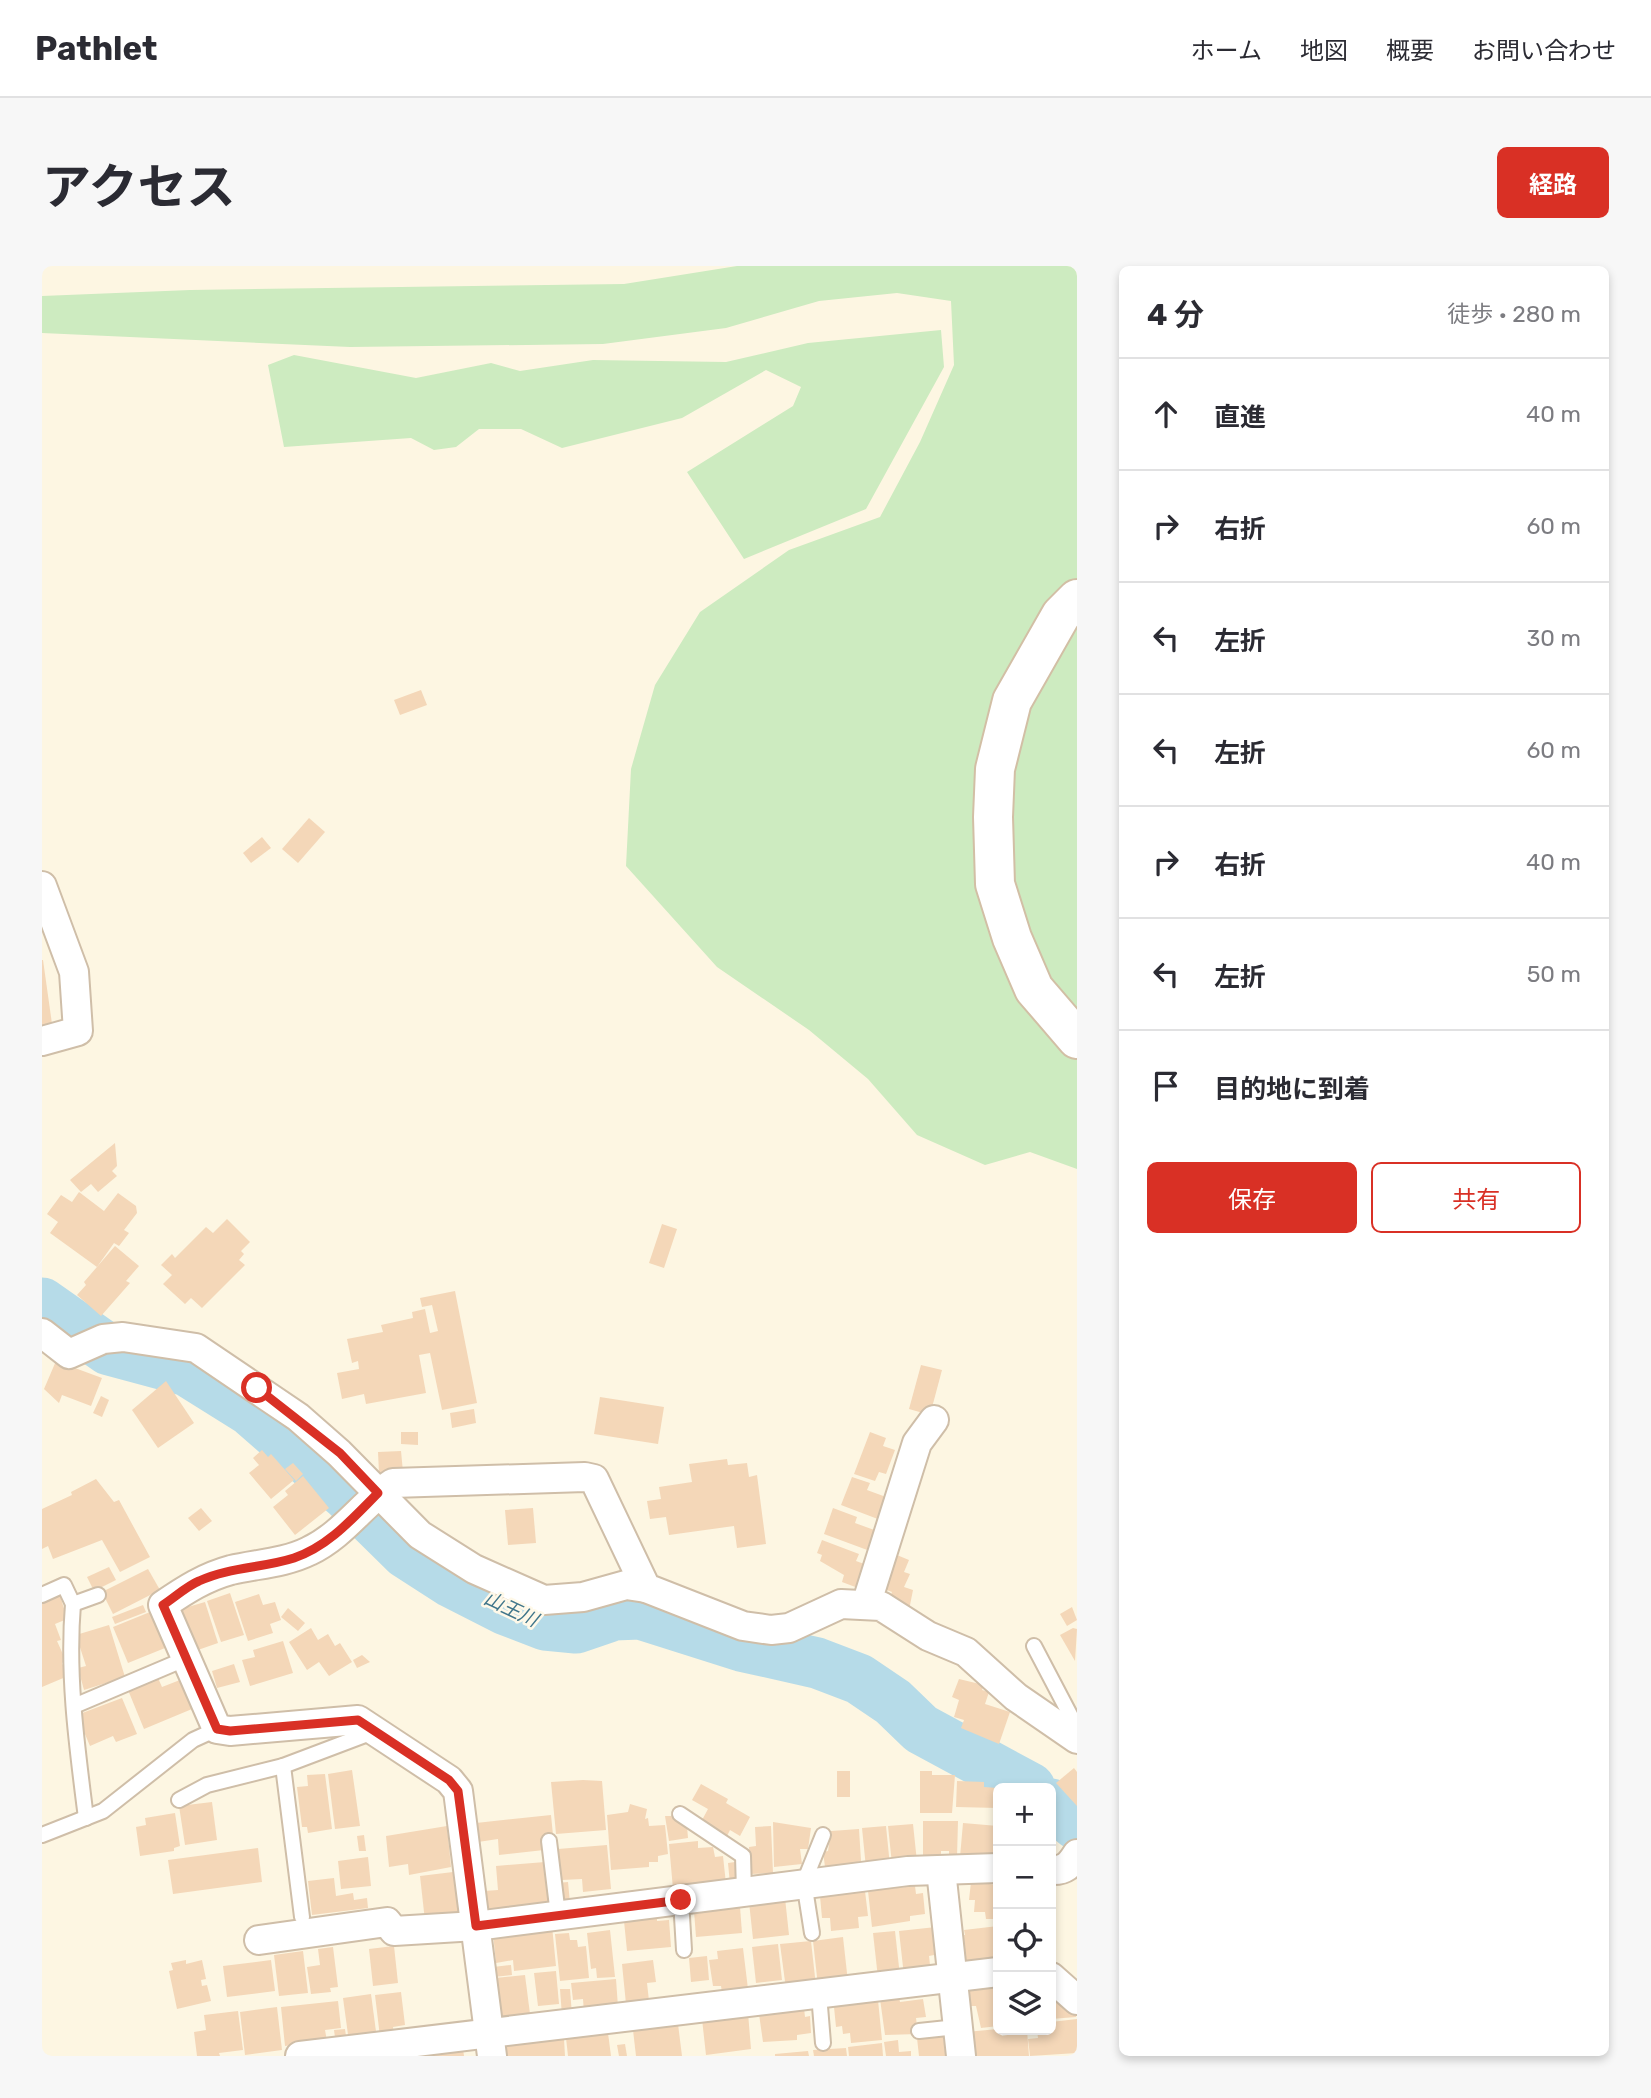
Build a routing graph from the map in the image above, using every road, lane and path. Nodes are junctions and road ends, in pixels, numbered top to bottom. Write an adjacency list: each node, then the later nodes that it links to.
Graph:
1 (1077, 599): 3 (street)
2 (42, 886): 4 (street)
3 (1077, 1039)
4 (42, 1041)
5 (42, 1333): 7 (street)
6 (933, 1420): 12 (street)
7 (378, 1494): 8 (street); 8 (street); 14 (street)
8 (646, 1588): 12 (street)
9 (42, 1595): 11 (lane)
10 (98, 1595): 11 (lane)
11 (73, 1604): 15 (lane)
12 (866, 1605): 19 (street)
13 (1034, 1646): 16 (lane)
14 (184, 1660): 15 (lane); 17 (street)
15 (74, 1706): 23 (lane)
16 (1077, 1728)
17 (217, 1729): 18 (street); 23 (lane)
18 (373, 1732): 20 (lane); 36 (street)
19 (1077, 1739)
20 (283, 1766): 21 (lane); 35 (lane)
21 (179, 1800)
22 (680, 1814): 32 (lane)
23 (86, 1818): 24 (lane)
24 (42, 1835)
25 (823, 1835): 31 (lane)
26 (549, 1841): 34 (lane)
27 (1077, 1854): 30 (street)
28 (993, 1868): 29 (street)
29 (941, 1870): 31 (street); 41 (street)
30 (1056, 1870)
31 (804, 1882): 32 (street); 37 (lane)
32 (744, 1891): 33 (street)
33 (681, 1900): 34 (street); 39 (lane)
34 (558, 1915): 36 (street)
35 (302, 1917)
36 (476, 1926): 38 (street); 48 (street)
37 (812, 1933)
38 (259, 1940)
39 (684, 1950)
40 (993, 1973): 41 (street)
41 (951, 1978): 43 (street); 45 (street)
42 (1056, 1981): 44 (street)
43 (819, 1994): 47 (lane); 48 (street)
44 (1077, 2000)
45 (957, 2027): 46 (lane); 50 (street)
46 (919, 2031)
47 (823, 2043)
48 (491, 2045): 49 (street)
49 (300, 2056)
50 (961, 2056)

